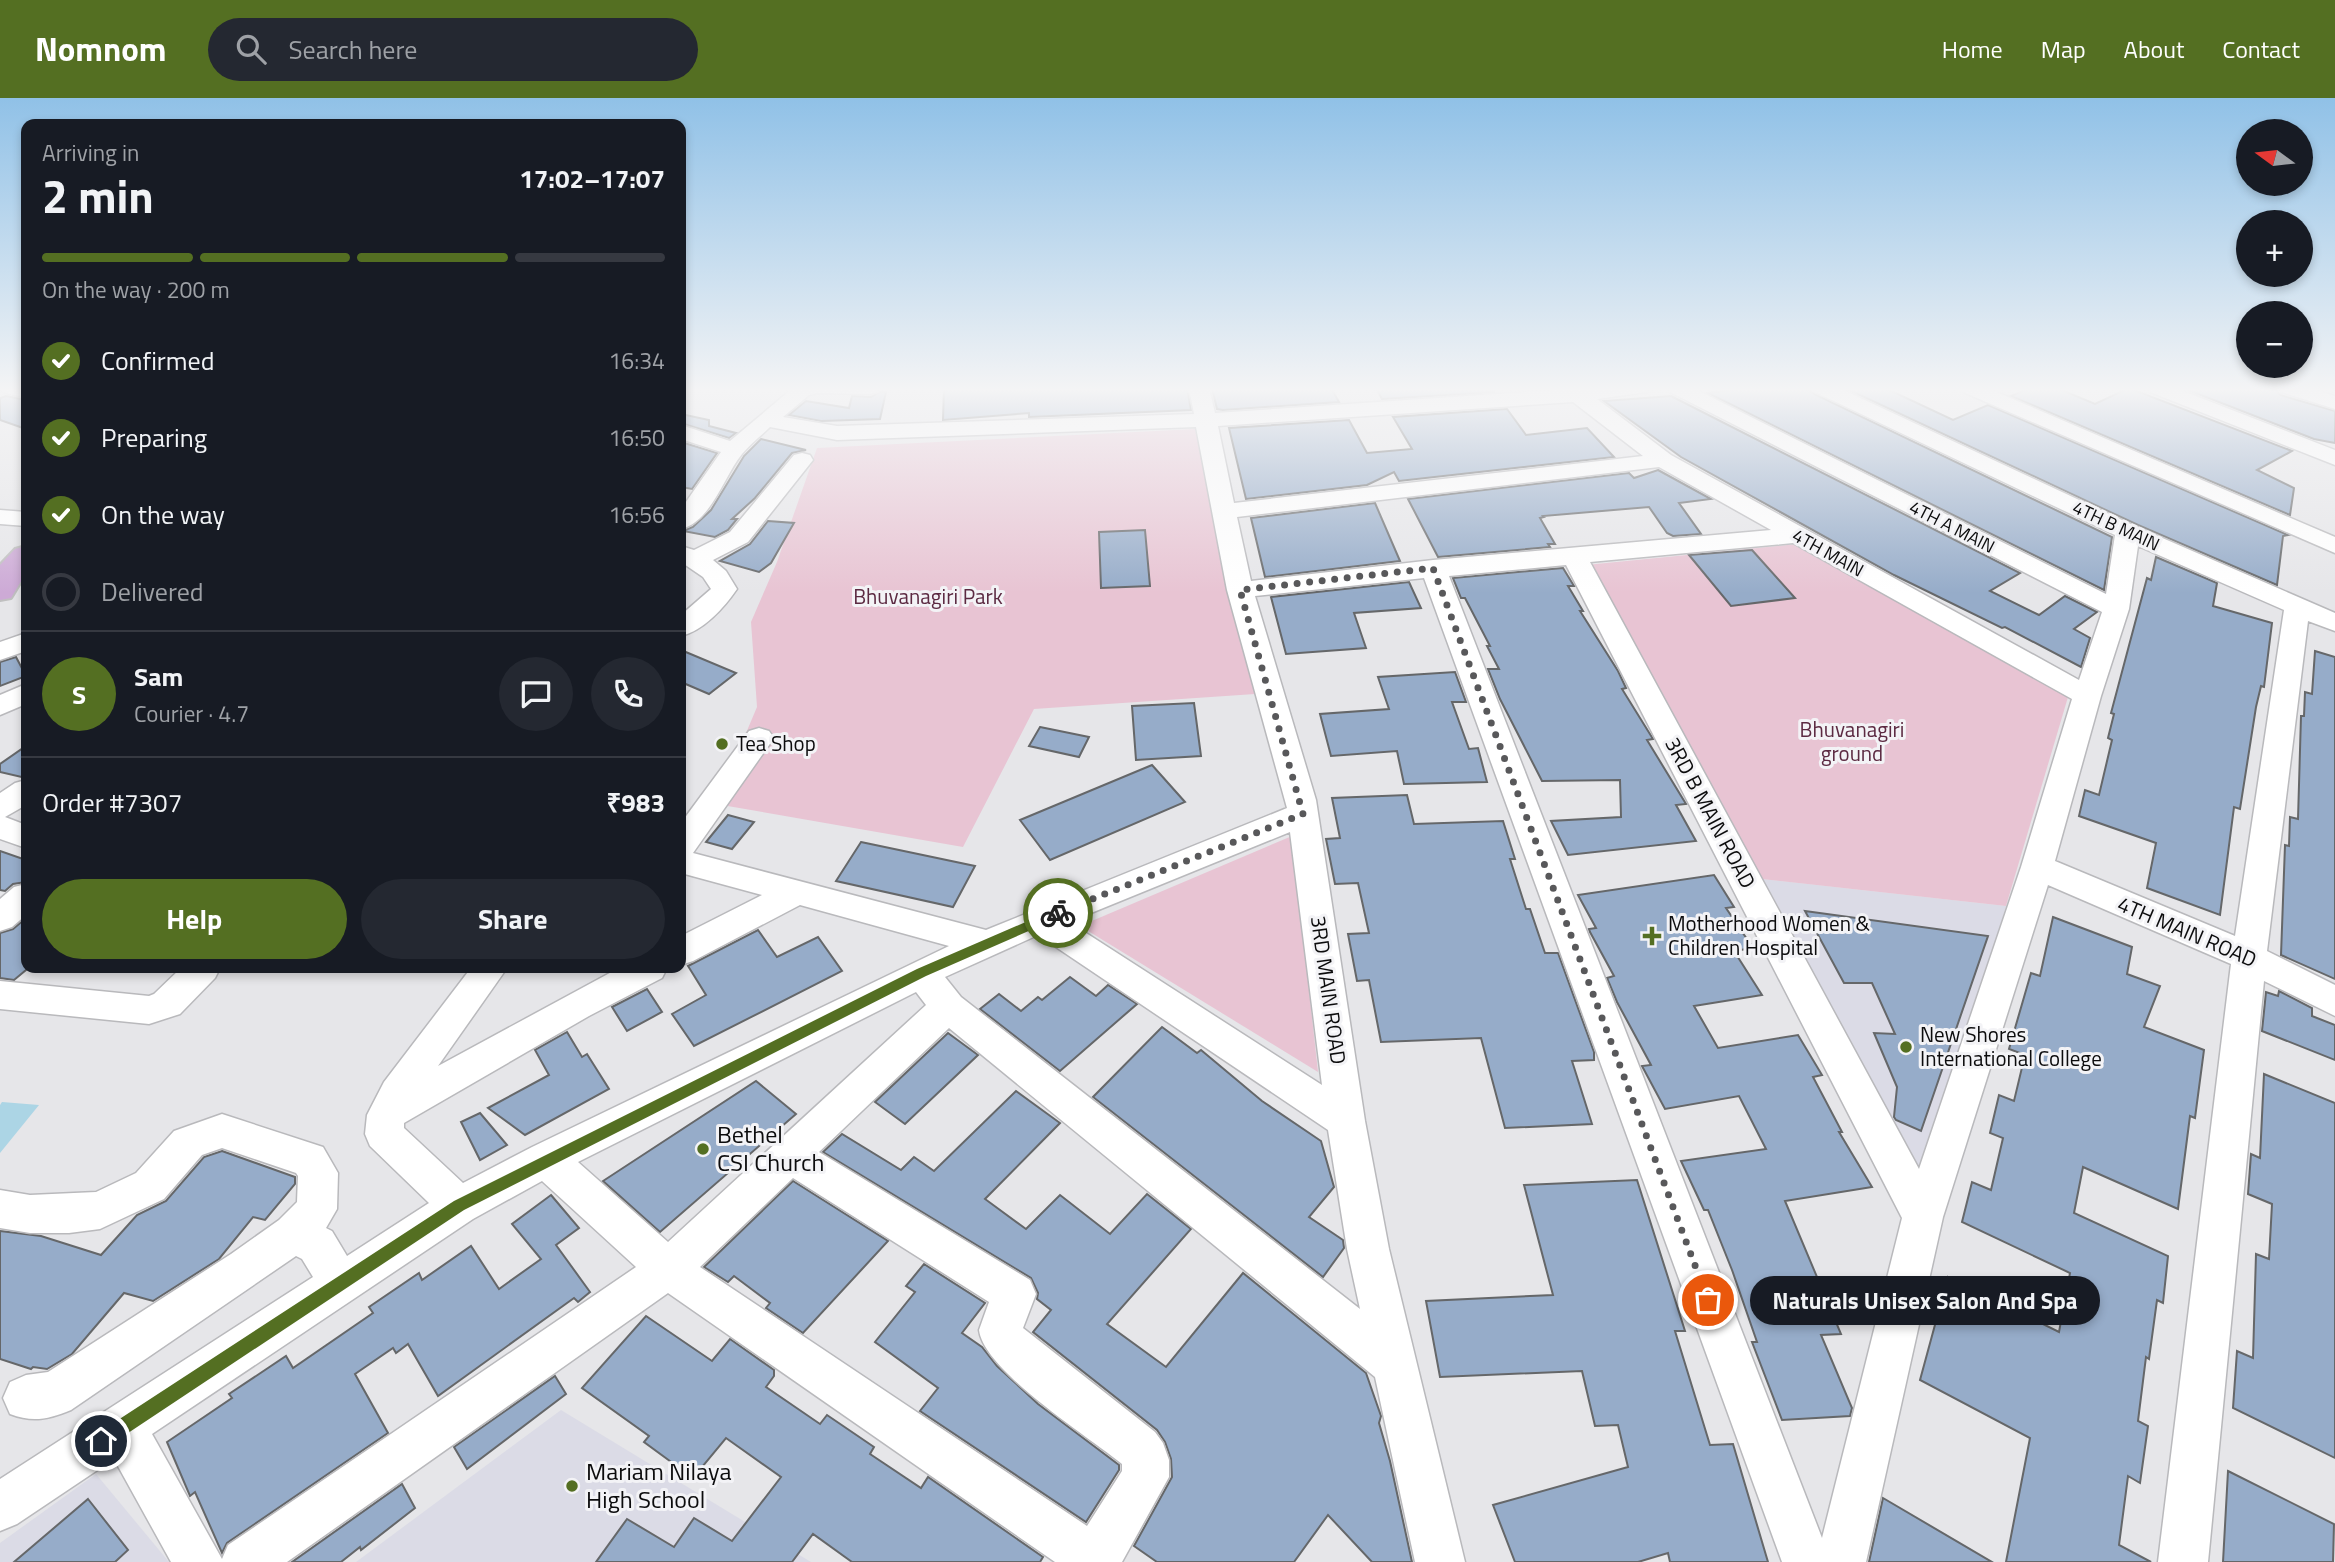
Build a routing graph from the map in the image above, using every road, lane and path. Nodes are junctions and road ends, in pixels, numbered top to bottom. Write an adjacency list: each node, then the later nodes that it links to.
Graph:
1 (729, 456): 11 (street)
2 (1214, 456): 9 (street, 3RD MAIN ROAD)
3 (1658, 456): 8 (street, 4TH MAIN)
4 (1812, 456): 23 (street, 4TH A MAIN)
5 (1967, 456): 13 (street, 4TH B MAIN)
6 (2127, 456): 15 (street)
7 (802, 460): 16 (street)
8 (1663, 460): 9 (street); 14 (street, 4TH MAIN)
9 (1224, 511): 20 (street, 3RD MAIN ROAD)
10 (0, 517): 12 (street)
11 (686, 517)
12 (21, 519)
13 (2128, 532): 22 (street, 4TH B MAIN); 23 (street)
14 (1796, 536): 17 (street); 29 (street, 4TH MAIN)
15 (2335, 547)
16 (688, 556): 25 (street)
17 (1575, 557): 19 (street); 62 (street, 3RD B MAIN ROAD)
18 (21, 561): 21 (main road)
19 (1433, 568): 20 (street); 74 (street)
20 (1240, 590): 34 (street, 3RD MAIN ROAD)
21 (0, 591)
22 (2297, 607): 24 (street, 4TH B MAIN); 46 (street)
23 (2116, 609): 29 (street)
24 (2335, 623)
25 (686, 624)
26 (21, 643): 27 (street)
27 (0, 652)
28 (21, 696): 30 (street)
29 (2087, 696): 39 (street)
30 (0, 706)
31 (759, 738): 37 (street)
32 (21, 793): 33 (street)
33 (0, 808)
34 (1303, 814): 43 (street); 57 (street, 3RD MAIN ROAD)
35 (0, 827): 36 (street)
36 (21, 835)
37 (686, 839)
38 (686, 862): 40 (street)
39 (2037, 867): 46 (street, 4TH MAIN ROAD); 62 (street)
40 (798, 891): 44 (street); 45 (street)
41 (21, 900): 42 (street)
42 (0, 918)
43 (1040, 920): 44 (street); 57 (street)
44 (987, 943): 51 (street)
45 (686, 949)
46 (2249, 957): 53 (street, 4TH MAIN ROAD); 76 (street)
47 (197, 973): 52 (street)
48 (486, 973): 56 (street)
49 (598, 973): 54 (street)
50 (640, 973): 54 (street)
51 (921, 973): 55 (street); 59 (street)
52 (0, 995)
53 (2335, 1002)
54 (576, 1006): 56 (street)
55 (948, 1007): 58 (street); 66 (street)
56 (386, 1115): 60 (street)
57 (1346, 1121): 66 (street, 3RD MAIN ROAD)
58 (788, 1154): 64 (street); 70 (street)
59 (546, 1160): 60 (street); 64 (street)
60 (459, 1206): 65 (street)
61 (0, 1209): 63 (street)
62 (1923, 1217): 75 (street)
63 (294, 1233): 65 (street); 67 (street)
64 (668, 1269): 70 (street); 72 (street)
65 (341, 1284): 68 (street)
66 (1397, 1366): 73 (street, 3RD MAIN ROAD)
67 (26, 1398)
68 (122, 1427): 69 (street); 71 (street)
69 (0, 1507)
70 (1096, 1561)
71 (198, 1562)
72 (246, 1562)
73 (1440, 1562)
74 (1807, 1562)
75 (1841, 1562)
76 (2183, 1562)

